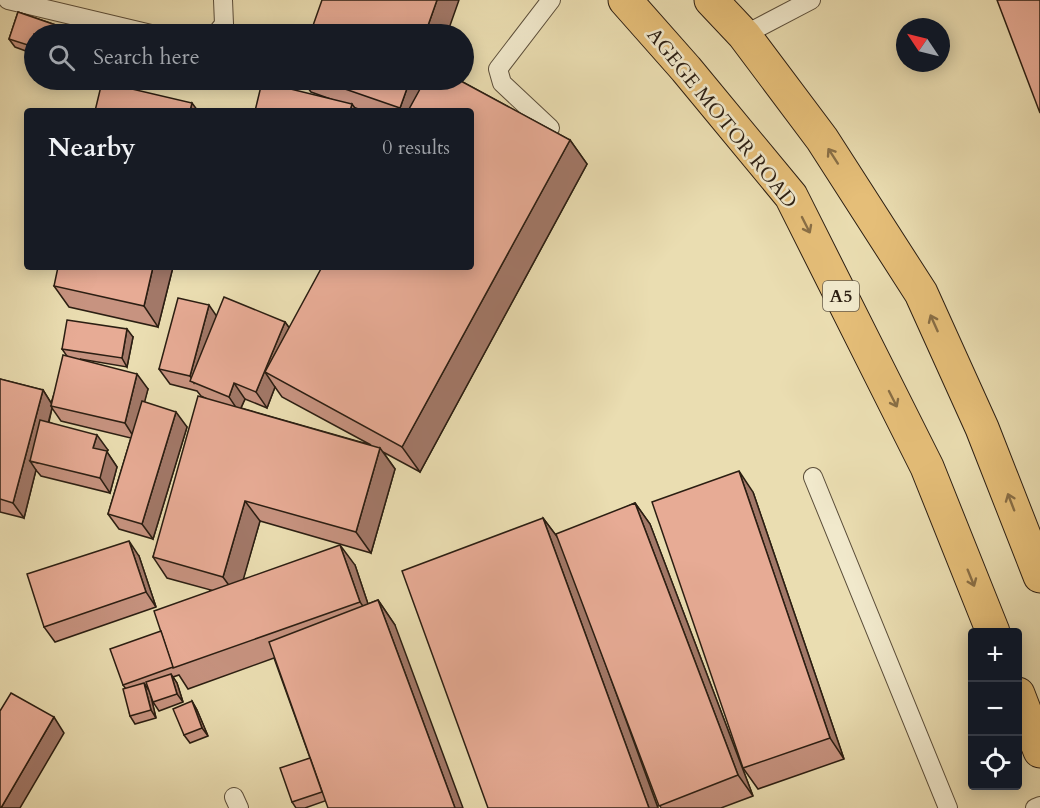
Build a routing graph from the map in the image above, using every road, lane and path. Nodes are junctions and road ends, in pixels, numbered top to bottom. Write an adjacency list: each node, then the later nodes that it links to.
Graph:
1 (8, 0): 7 (lane)
2 (223, 0): 8 (lane)
3 (551, 0): 10 (lane)
4 (625, 0): 13 (highway, AGEGE MOTOR ROAD / A5, one-way to 13)
5 (711, 0): 9 (highway)
6 (811, 0): 9 (lane)
7 (108, 24)
8 (224, 24)
9 (744, 35): 12 (highway, one-way to 9)
10 (550, 128)
11 (813, 477): 17 (lane)
12 (1040, 576)
13 (991, 628)
14 (1022, 706): 15 (highway)
15 (1040, 751)
16 (1040, 806): 18 (lane)
17 (948, 808)
18 (1035, 808)

